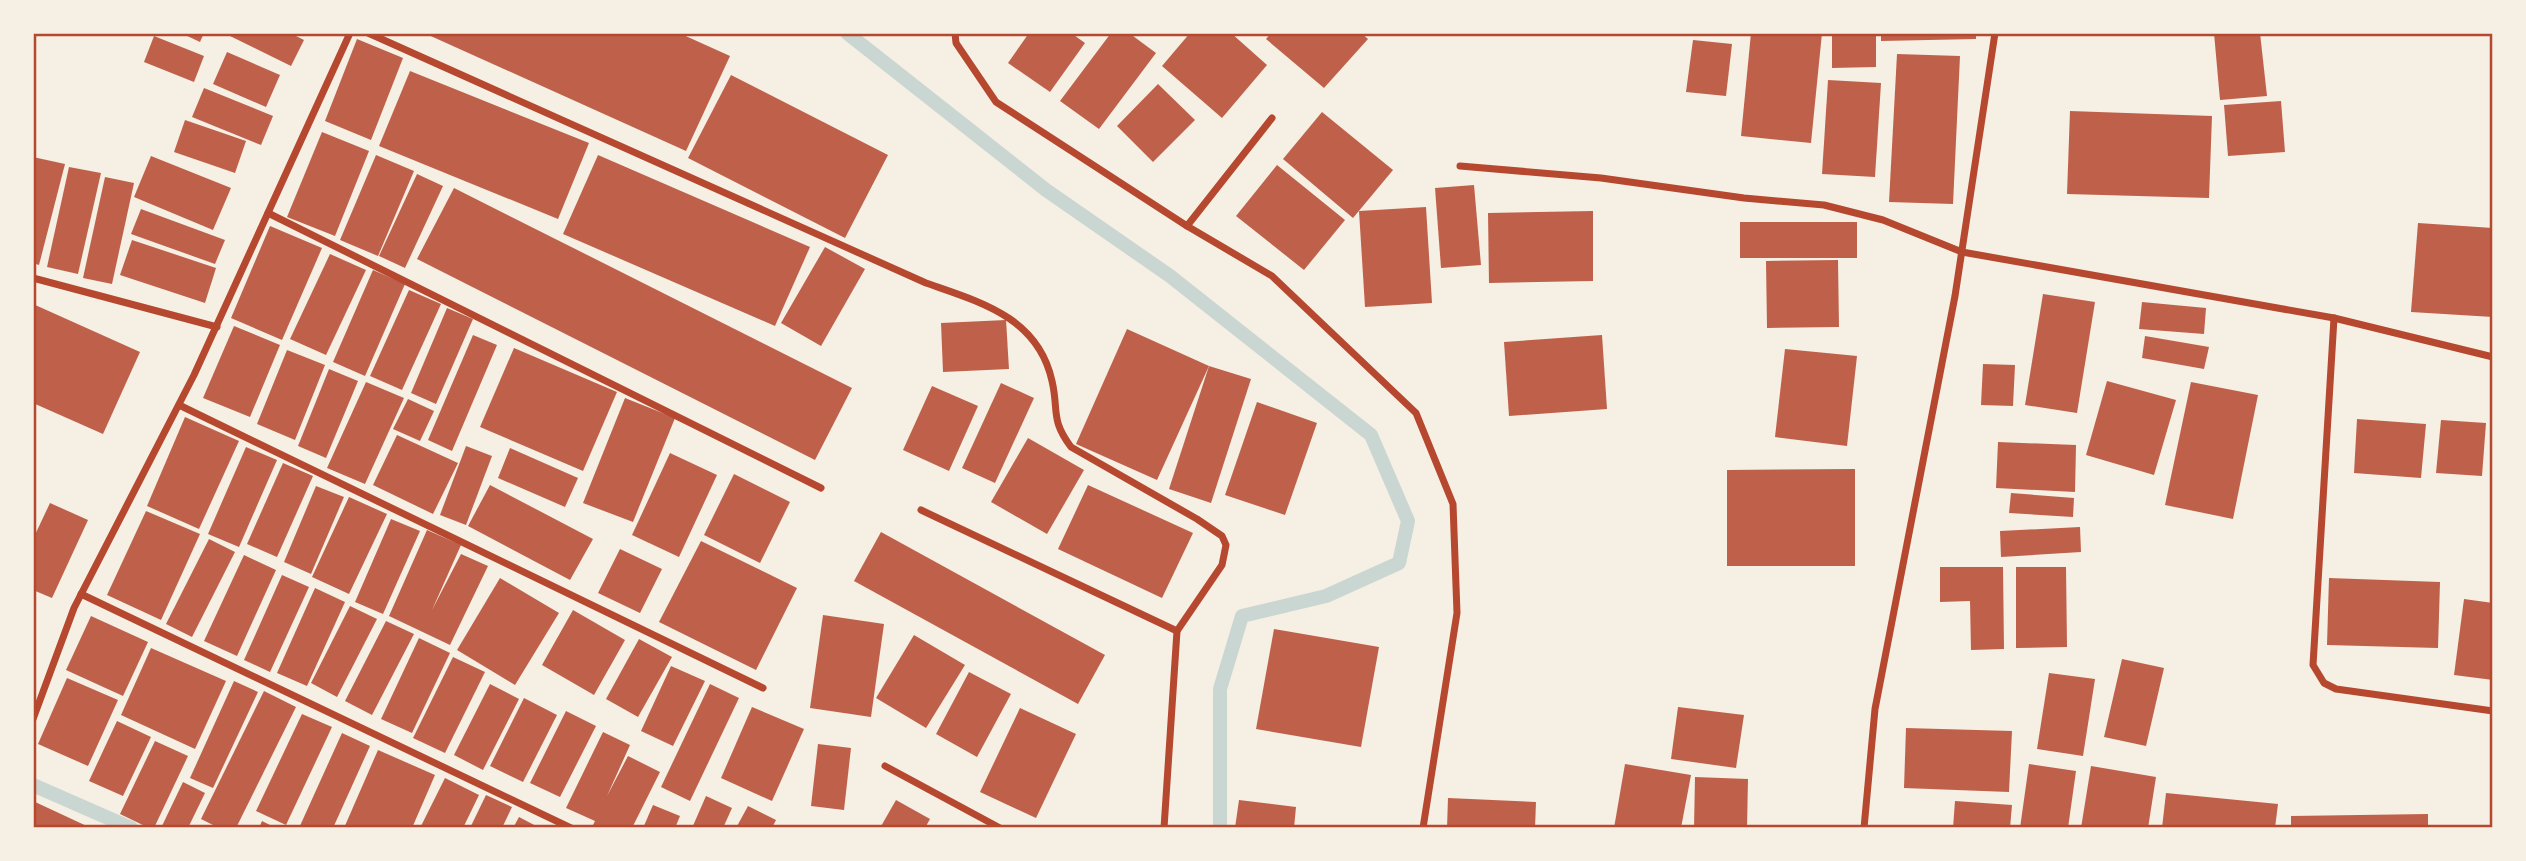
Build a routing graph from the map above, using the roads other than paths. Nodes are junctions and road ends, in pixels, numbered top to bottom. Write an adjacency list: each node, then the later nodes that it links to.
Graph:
1 (350, 33): 7 (street)
2 (369, 33): 18 (street)
3 (955, 33): 8 (street)
4 (1995, 33): 9 (street)
5 (1272, 118): 8 (street)
6 (1460, 166): 9 (street)
7 (268, 213): 12 (street); 15 (street)
8 (1186, 226): 26 (street)
9 (1962, 253): 11 (street); 27 (street)
10 (33, 278): 12 (street)
11 (2334, 318): 13 (street); 20 (street)
12 (217, 327): 14 (street)
13 (2493, 357)
14 (179, 405): 17 (street); 19 (street)
15 (821, 488)
16 (921, 510): 18 (street)
17 (81, 594): 21 (street); 23 (street)
18 (1177, 631): 25 (street)
19 (763, 688)
20 (2493, 711)
21 (33, 718)
22 (886, 766): 24 (street)
23 (571, 828)
24 (1000, 828)
25 (1164, 828)
26 (1423, 828)
27 (1864, 828)

